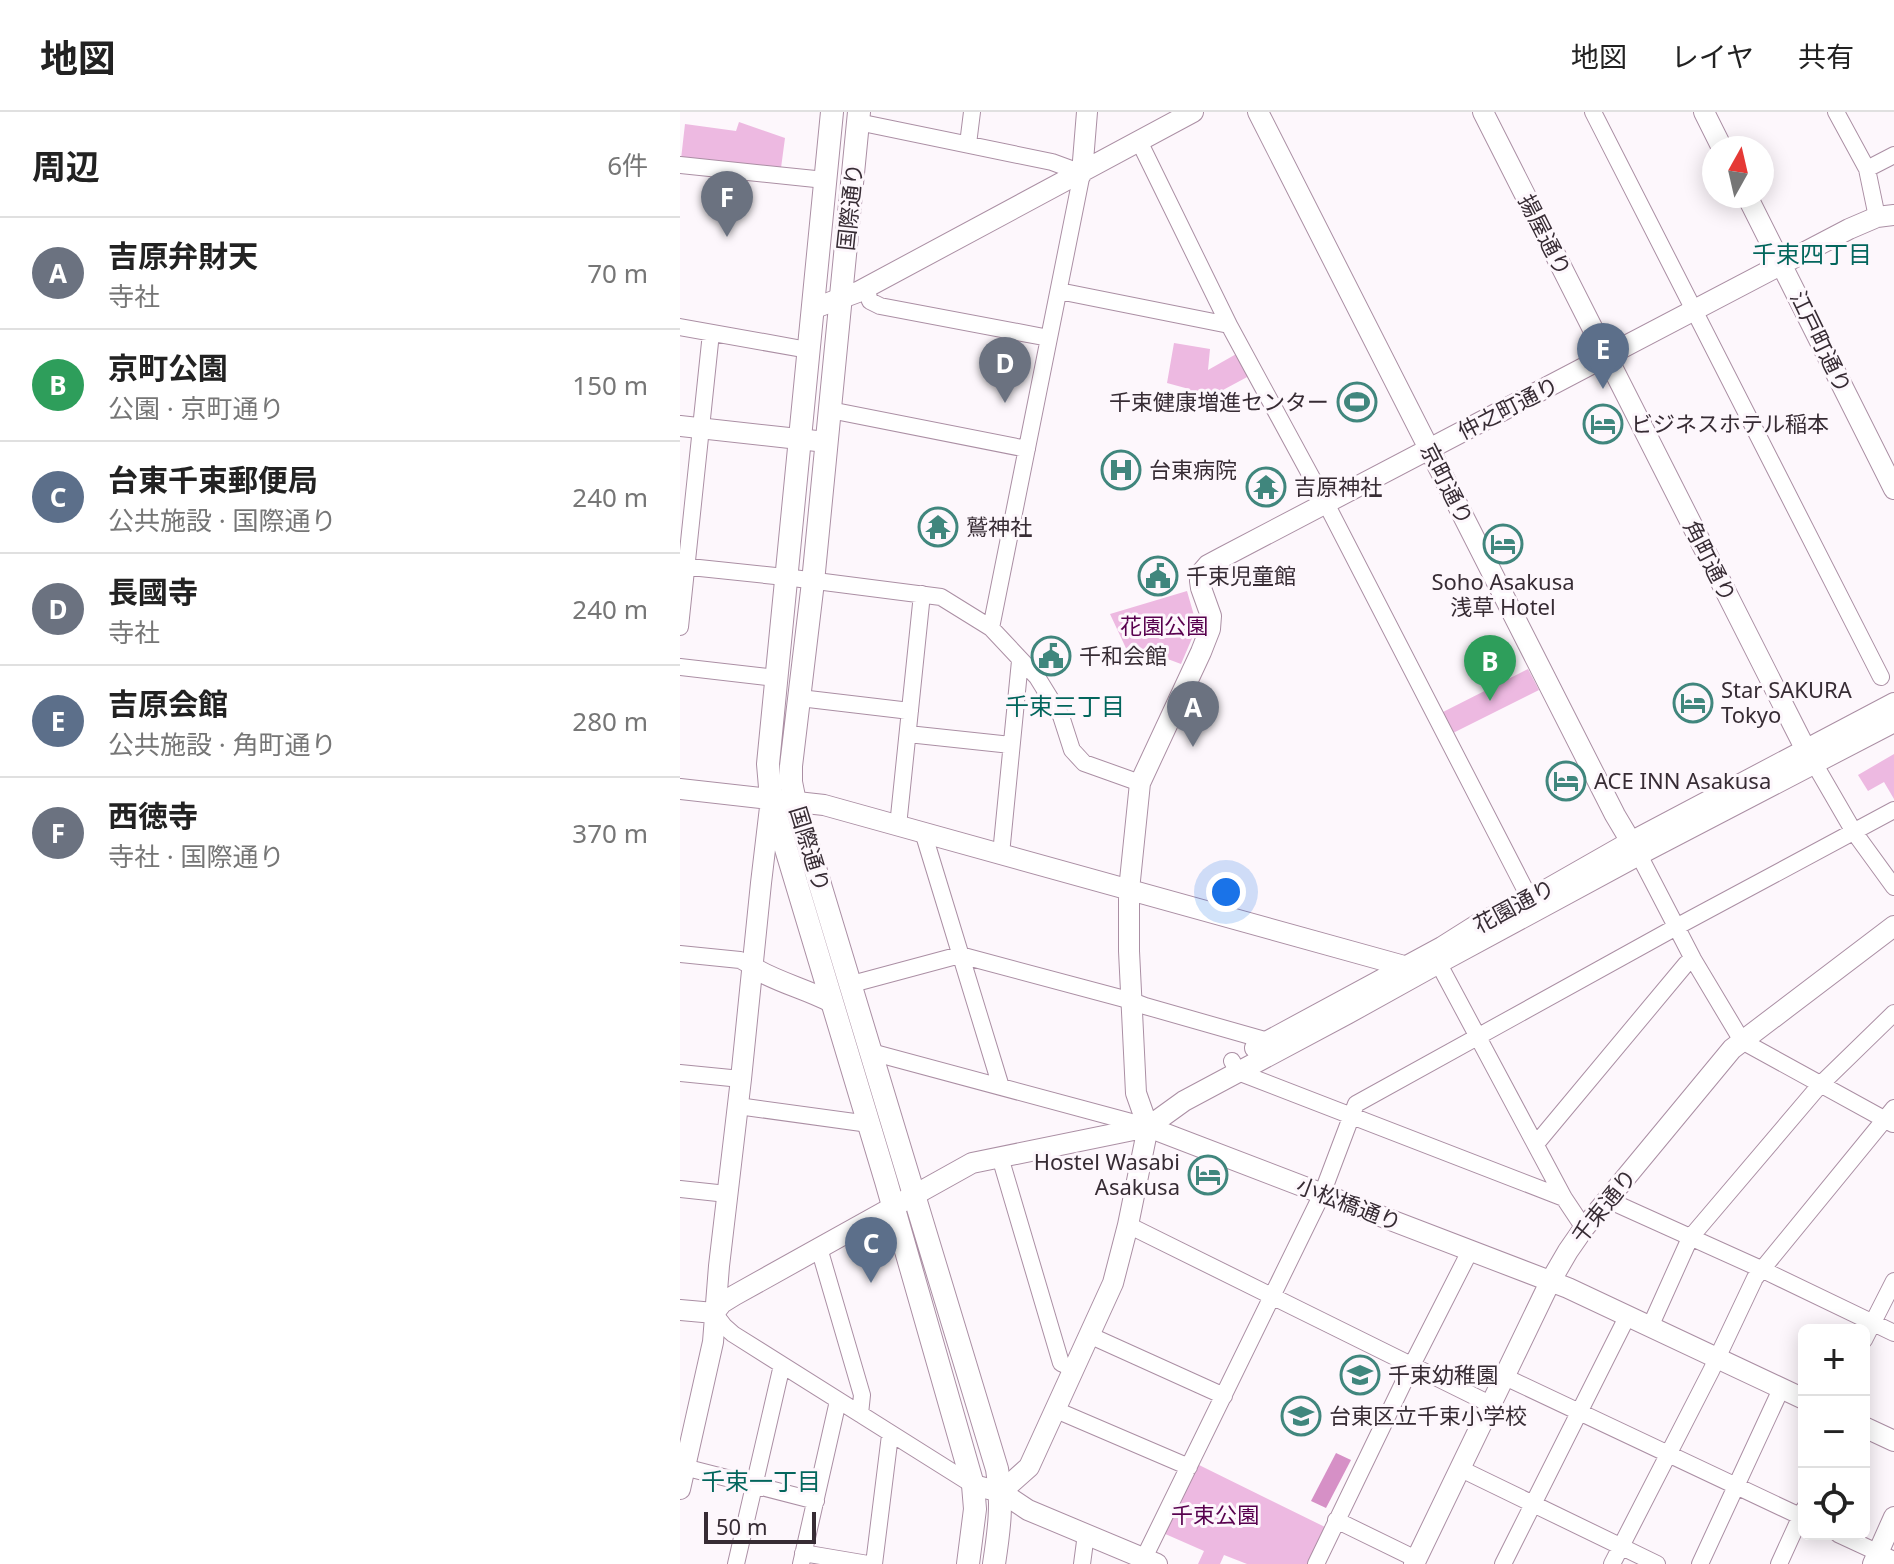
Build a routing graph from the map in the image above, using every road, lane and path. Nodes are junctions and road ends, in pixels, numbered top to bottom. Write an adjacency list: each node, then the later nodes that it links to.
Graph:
1 (832, 112): 18 (main road, 国際通り)
2 (972, 112): 13 (street)
3 (1087, 112): 17 (street)
4 (1193, 112): 12 (street)
5 (1258, 112): 38 (street, 京町通り)
6 (1483, 112): 32 (street, 揚屋通り)
7 (1593, 112): 26 (street)
8 (1704, 112): 11 (street)
9 (1836, 112): 16 (street)
10 (859, 117): 13 (street); 24 (main road, 国際通り)
11 (1716, 136)
12 (1139, 141): 17 (street); 27 (street)
13 (968, 144): 17 (street)
14 (1894, 155): 16 (street)
15 (680, 165): 18 (street)
16 (1867, 169): 20 (street)
17 (1082, 173): 22 (street); 23 (street)
18 (825, 180): 25 (main road, 国際通り)
19 (1753, 208): 21 (street, 江戸町通り)
20 (1886, 216): 21 (street, 仲之町通り)
21 (1782, 265): 26 (street, 仲之町通り); 40 (street, 江戸町通り)
22 (866, 288): 24 (street); 30 (street)
23 (1059, 291): 27 (street); 30 (street)
24 (840, 299): 25 (street); 33 (main road, 国際通り)
25 (812, 309): 31 (main road, 国際通り)
26 (1694, 311): 32 (street, 仲之町通り); 50 (street)
27 (1229, 325): 41 (street)
28 (680, 327): 29 (street)
29 (711, 333): 31 (street); 35 (street)
30 (1049, 338): 39 (street)
31 (808, 350): 36 (main road, 国際通り)
32 (1606, 357): 38 (street, 仲之町通り); 58 (street, 角町通り)
33 (830, 410): 37 (main road, 国際通り); 39 (street)
34 (680, 426): 35 (street)
35 (701, 428): 36 (street); 42 (street)
36 (800, 439): 37 (street); 43 (main road, 国際通り)
37 (826, 442): 44 (main road, 国際通り)
38 (1429, 448): 41 (street, 仲之町通り); 67 (street, 京町通り)
39 (1027, 449): 47 (street)
40 (1894, 489)
41 (1325, 503): 59 (street, 仲之町通り); 71 (street)
42 (683, 567): 43 (street); 46 (street)
43 (785, 577): 44 (street); 51 (main road, 国際通り)
44 (813, 582): 45 (street); 52 (main road, 国際通り)
45 (922, 594): 47 (street); 54 (street)
46 (680, 627)
47 (991, 628): 48 (street)
48 (1020, 661): 57 (street); 59 (street)
49 (680, 667): 51 (street)
50 (1881, 677)
51 (776, 678): 61 (main road, 国際通り)
52 (800, 698): 54 (street); 62 (main road, 国際通り)
53 (1894, 703): 58 (street, 花園通り)
54 (910, 711): 56 (street)
55 (1894, 722): 58 (street, 花園通り)
56 (908, 734): 57 (street); 64 (street)
57 (1011, 745): 68 (street)
58 (1809, 756): 66 (street); 67 (street, 花園通り)
59 (1140, 783): 70 (street)
60 (680, 789): 61 (street)
61 (771, 799): 62 (street); 78 (street); 82 (main road, 国際通り)
62 (795, 802): 64 (street); 80 (main road, 国際通り)
63 (1894, 810): 66 (street)
64 (898, 826): 65 (street)
65 (923, 832): 68 (street); 75 (street)
66 (1854, 832): 69 (street); 72 (street)
67 (1635, 849): 71 (street, 花園通り); 72 (street); 76 (street, 花園通り)
68 (1001, 854): 70 (street)
69 (1894, 887)
70 (1129, 890): 79 (street); 81 (street)
71 (1530, 899): 76 (street, 花園通り)
72 (1678, 926): 77 (street); 84 (street)
73 (1894, 926): 86 (street, 千束通り)
74 (680, 954): 78 (street)
75 (960, 955): 80 (street); 81 (street); 92 (street)
76 (1435, 957): 79 (street, 花園通り); 84 (street)
77 (1693, 959): 86 (street); 98 (street)
78 (754, 968): 82 (street); 90 (street)
79 (1410, 972): 85 (street, 花園通り); 88 (street, 花園通り)
80 (852, 984): 87 (main road, 国際通り)
81 (1132, 1001): 85 (street); 97 (street)
82 (831, 1002): 96 (main road, 国際通り)
83 (1894, 1013): 91 (street)
84 (1478, 1037): 94 (street); 98 (street)
85 (1268, 1041): 88 (street, 花園通り)
86 (1742, 1041): 91 (street); 105 (street, 千束通り)
87 (871, 1052): 92 (street); 102 (main road, 国際通り)
88 (1235, 1067): 94 (street); 97 (street, 花園通り)
89 (680, 1073): 90 (street)
90 (741, 1079): 93 (street)
91 (1820, 1085): 95 (street); 109 (street)
92 (1001, 1087): 97 (street)
93 (738, 1106): 96 (street); 101 (street)
94 (1353, 1117): 103 (street); 104 (street)
95 (1891, 1117): 112 (street)
96 (869, 1124): 106 (main road, 国際通り)
97 (1148, 1127): 99 (street, 花園通り); 103 (street, 小松橋通り); 107 (street)
98 (1536, 1144): 104 (street)
99 (1000, 1157): 102 (street, 花園通り); 127 (street)
100 (680, 1189): 101 (street)
101 (727, 1194): 117 (street)
102 (914, 1194): 106 (street, 花園通り); 148 (main road, 国際通り)
103 (1322, 1194): 111 (street, 小松橋通り); 115 (street)
104 (1564, 1198): 108 (street)
105 (1608, 1200): 108 (street, 千束通り); 109 (street)
106 (893, 1206): 110 (street, 花園通り); 144 (main road, 国際通り)
107 (1128, 1225): 115 (street); 123 (street)
108 (1584, 1228): 114 (street, 千束通り)
109 (1690, 1238): 112 (street); 120 (street)
110 (819, 1248): 117 (street, 花園通り); 136 (street)
111 (1470, 1251): 114 (street, 小松橋通り); 126 (street)
112 (1761, 1269): 119 (street); 124 (street)
113 (1894, 1281): 119 (street)
114 (1550, 1282): 118 (street, 小松橋通り); 128 (street, 千束通り)
115 (1272, 1296): 126 (street); 130 (street)
116 (680, 1310): 117 (street)
117 (714, 1313): 125 (street); 141 (street)
118 (1627, 1317): 120 (street, 小松橋通り); 135 (street)
119 (1873, 1323): 121 (street); 122 (street)
120 (1650, 1327): 124 (street, 小松橋通り)
121 (1870, 1329)
122 (1894, 1333)
123 (1089, 1335): 127 (street); 130 (street)
124 (1717, 1359): 129 (street, 小松橋通り); 140 (street)
125 (782, 1365): 132 (street); 145 (street)
126 (1412, 1365): 133 (street); 153 (street)
127 (1074, 1369): 134 (street)
128 (1505, 1377): 133 (street, 千束通り); 135 (street)
129 (1781, 1389): 131 (street, 小松橋通り); 146 (street)
130 (1224, 1396): 142 (street)
131 (1798, 1396)
132 (838, 1401): 136 (street); 149 (street)
133 (1492, 1405): 143 (street, 千束通り)
134 (1056, 1410): 142 (street); 148 (street)
135 (1579, 1412): 140 (street); 150 (street)
136 (860, 1414): 138 (street)
137 (1870, 1430): 139 (street)
138 (890, 1435): 144 (street); 163 (street)
139 (1894, 1441)
140 (1669, 1454): 146 (street); 157 (street)
141 (683, 1467): 145 (street); 147 (street)
142 (1189, 1467): 160 (street)
143 (1461, 1469): 150 (street); 161 (street, 千束通り)
144 (973, 1485): 148 (street); 164 (main road, 国際通り)
145 (755, 1486): 149 (street); 162 (street)
146 (1736, 1486): 151 (street); 171 (street)
147 (680, 1489)
148 (1001, 1492): 155 (street); 165 (main road, 国際通り)
149 (816, 1501): 158 (street)
150 (1533, 1504): 157 (street); 168 (street)
151 (1798, 1512)
152 (1894, 1517): 159 (street)
153 (1336, 1520): 161 (street); 167 (street)
154 (1798, 1524): 172 (street)
155 (1086, 1534): 160 (street); 166 (street)
156 (1849, 1540): 159 (street)
157 (1621, 1546): 169 (street); 170 (street)
158 (802, 1558): 163 (street)
159 (1882, 1559)
160 (1151, 1561)
161 (1415, 1562)
162 (736, 1564)
163 (871, 1564)
164 (968, 1564)
165 (994, 1564)
166 (1082, 1564)
167 (1316, 1564)
168 (1503, 1564)
169 (1612, 1564)
170 (1657, 1564)
171 (1700, 1564)
172 (1779, 1564)

